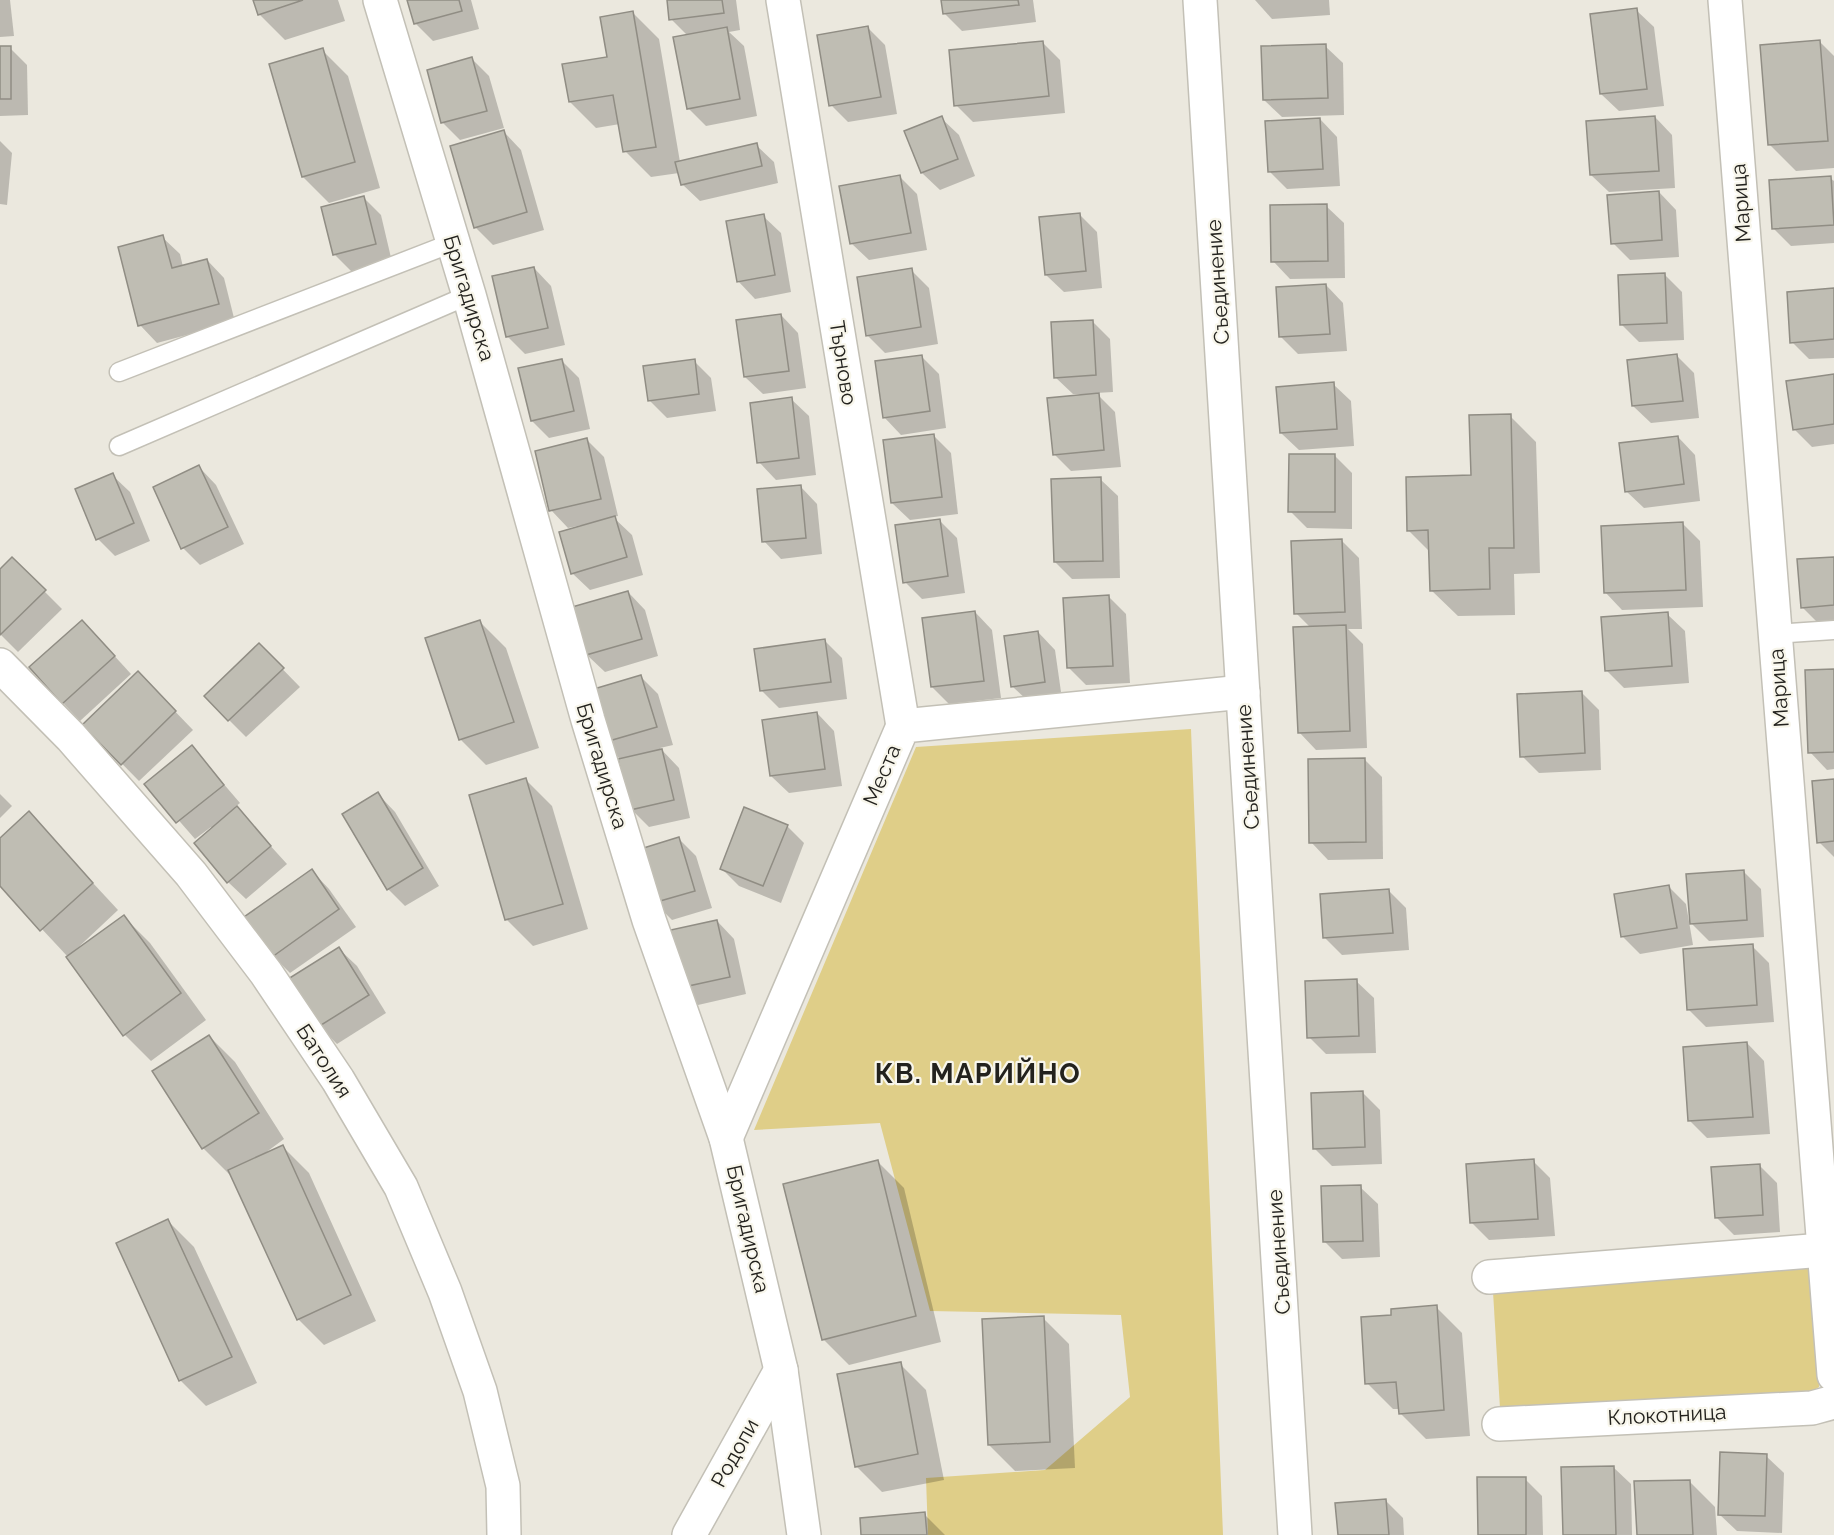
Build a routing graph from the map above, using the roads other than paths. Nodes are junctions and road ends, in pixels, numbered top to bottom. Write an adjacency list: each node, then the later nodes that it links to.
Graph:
1 (380, 0): 5 (street, Бригадирска)
2 (783, 0): 13 (street, Търново)
3 (1200, 0): 12 (street, Съединение)
4 (1725, 0): 10 (street, Марица)
5 (452, 243): 6 (street, Бригадирска); 7 (lane)
6 (469, 295): 8 (lane); 14 (street, Бригадирска)
7 (119, 372)
8 (119, 446)
9 (1834, 630): 10 (lane)
10 (1775, 634): 15 (street, Марица)
11 (0, 664): 21 (street, Батолия)
12 (1243, 692): 13 (street, Места); 24 (street, Съединение)
13 (903, 726): 14 (street, Места)
14 (726, 1138): 17 (street, Бригадирска)
15 (1823, 1250): 16 (street); 18 (street, Марица)
16 (1488, 1277)
17 (781, 1370): 22 (street, Родопи); 23 (street, Бригадирска)
18 (1834, 1375)
19 (1834, 1402): 20 (street, Клокотница)
20 (1499, 1424)
21 (504, 1535)
22 (689, 1535)
23 (804, 1535)
24 (1295, 1535)

